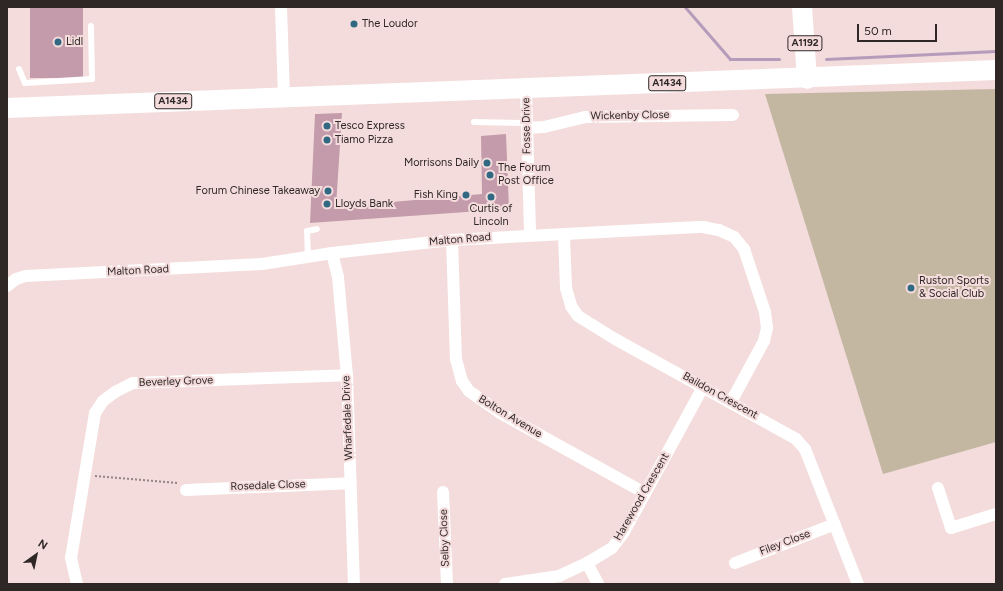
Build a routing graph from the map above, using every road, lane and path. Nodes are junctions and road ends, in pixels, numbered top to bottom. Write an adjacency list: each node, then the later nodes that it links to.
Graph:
1 (281, 7): 8 (street)
2 (802, 7): 6 (main road, A1192)
3 (91, 26): 4 (lane)
4 (18, 69)
5 (996, 70): 6 (main road, A1434)
6 (808, 79): 7 (main road, A1434)
7 (526, 88): 8 (main road, A1434); 12 (street, Fosse Drive)
8 (284, 97): 9 (main road, A1434)
9 (7, 108)
10 (733, 115): 12 (street, Wickenby Close)
11 (474, 122): 12 (lane)
12 (527, 125): 14 (street, Fosse Drive)
13 (317, 230): 18 (lane)
14 (530, 235): 15 (street, Malton Road); 16 (street, Malton Road)
15 (564, 236): 21 (street, Baildon Crescent); 22 (street, Malton Road)
16 (452, 240): 17 (street, Malton Road); 28 (street, Bolton Avenue)
17 (332, 253): 18 (street, Malton Road); 20 (street, Wharfedale Drive)
18 (308, 257): 19 (street, Malton Road)
19 (7, 286)
20 (347, 375): 23 (street, Beverley Grove); 24 (street, Wharfedale Drive)
21 (703, 387): 22 (street, Baildon Crescent); 28 (street, Harewood Crescent)
22 (731, 402): 30 (street, Baildon Crescent)
23 (84, 476): 26 (path); 33 (street, Beverley Grove)
24 (350, 483): 26 (street, Rosedale Close); 34 (street, Wharfedale Drive)
25 (938, 488): 29 (street)
26 (186, 490)
27 (443, 492): 35 (street, Selby Close)
28 (645, 493): 32 (street, Harewood Crescent)
29 (996, 514)
30 (835, 524): 31 (street, Filey Close); 38 (street, Baildon Crescent)
31 (735, 563)
32 (588, 564): 36 (street, Harewood Crescent); 37 (street)
33 (77, 584)
34 (354, 584)
35 (447, 584)
36 (505, 584)
37 (598, 584)
38 (858, 584)

